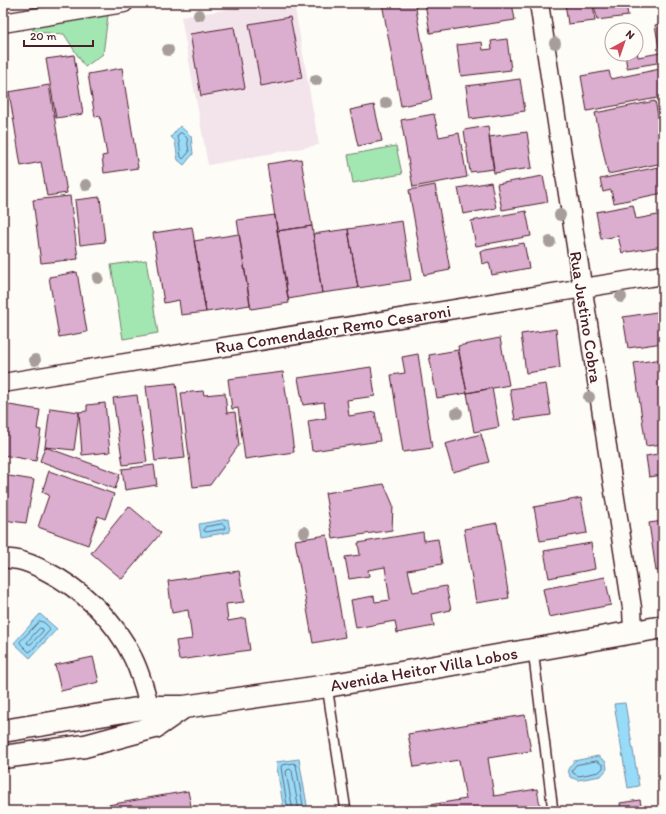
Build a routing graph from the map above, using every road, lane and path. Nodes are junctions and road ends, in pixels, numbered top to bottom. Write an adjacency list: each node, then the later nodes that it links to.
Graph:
1 (124, 3): 3 (street)
2 (539, 3): 5 (street, Rua Justino Cobra)
3 (3, 23)
4 (663, 275): 5 (street, Rua Comendador Remo Cesaroni)
5 (582, 289): 6 (street, Rua Comendador Remo Cesaroni); 9 (street, Rua Justino Cobra)
6 (3, 384)
7 (3, 558): 12 (street)
8 (663, 627): 9 (street, Avenida Heitor Villa Lobos)
9 (633, 632): 10 (street, Avenida Heitor Villa Lobos)
10 (534, 650): 11 (street, Avenida Heitor Villa Lobos); 18 (lane)
11 (328, 686): 13 (street, Avenida Heitor Villa Lobos); 17 (lane)
12 (149, 707): 13 (street, Avenida Heitor Villa Lobos); 14 (street); 15 (street, Avenida Heitor Villa Lobos)
13 (184, 707): 14 (street, Avenida Heitor Villa Lobos)
14 (155, 727): 16 (street, Avenida Heitor Villa Lobos)
15 (3, 731)
16 (3, 756)
17 (346, 811)
18 (553, 811)

